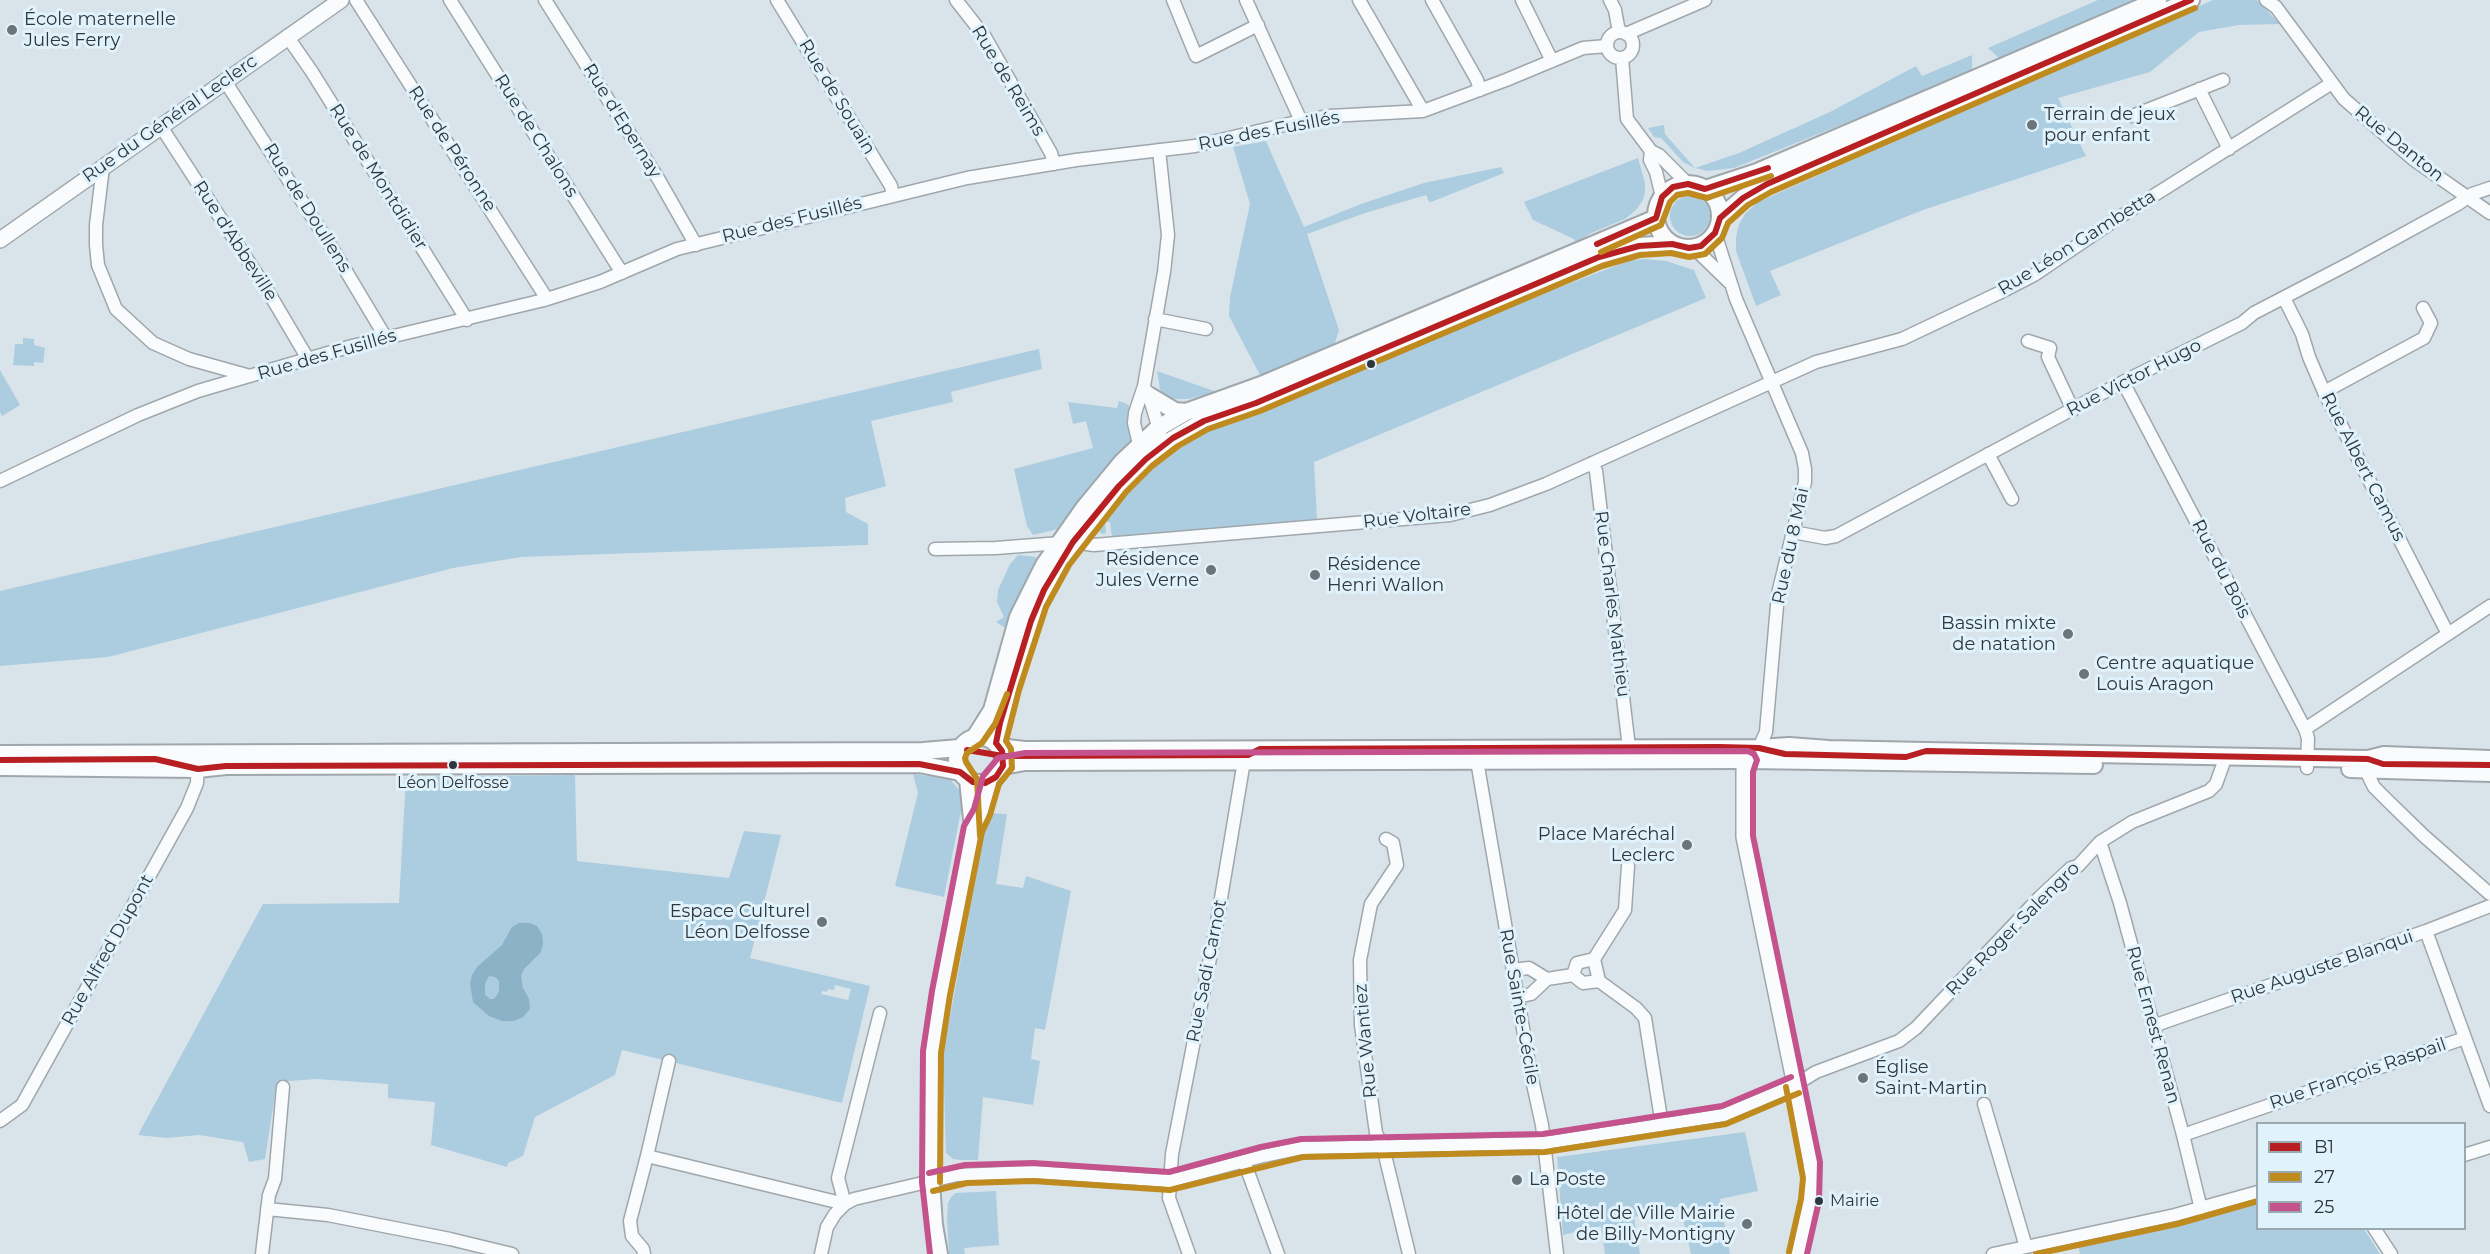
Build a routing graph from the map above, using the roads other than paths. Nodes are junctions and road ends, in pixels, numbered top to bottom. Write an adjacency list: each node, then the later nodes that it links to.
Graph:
1 (341, 0): 20 (street, Rue du Général Leclerc)
2 (356, 0): 55 (street, Rue de Péronne)
3 (450, 0): 52 (street, Rue de Chalons)
4 (545, 0): 49 (street, Rue d'Epernay)
5 (777, 0): 42 (street, Rue de Souain)
6 (956, 0): 37 (street, Rue de Reims)
7 (1173, 0): 18 (street)
8 (1246, 0): 18 (street)
9 (1359, 0): 30 (street)
10 (1432, 0): 29 (street)
11 (1522, 0): 24 (street)
12 (1610, 0): 19 (street)
13 (1705, 0): 17 (street)
14 (2158, 0): 41 (main road)
15 (2191, 0): 47 (main road)
16 (2272, 2): 27 (street, Rue Danton)
17 (1658, 21): 19 (street); 22 (street)
18 (1258, 25): 32 (street)
19 (1622, 33): 21 (street); 22 (street)
20 (287, 36): 26 (street, Rue du Général Leclerc); 58 (street, Rue de Montdidier)
21 (1607, 46): 23 (street); 24 (street, Rue des Fusillés)
22 (1633, 47): 23 (street)
23 (1622, 58): 36 (street)
24 (1552, 61): 29 (street, Rue des Fusillés)
25 (2223, 80): 28 (street)
26 (225, 81): 33 (street, Rue du Général Leclerc); 60 (street, Rue de Doullens)
27 (2332, 83): 34 (street, Rue Léon Gambetta); 44 (street, Rue Danton)
28 (2199, 89): 31 (street); 34 (street)
29 (1480, 90): 30 (street, Rue des Fusillés)
30 (1423, 111): 32 (street, Rue des Fusillés)
31 (2132, 116)
32 (1301, 121): 35 (street, Rue des Fusillés)
33 (160, 125): 38 (street, Rue du Général Leclerc); 62 (street, Rue d'Abbeville)
34 (2229, 149): 64 (street, Rue Léon Gambetta)
35 (1159, 150): 37 (street, Rue des Fusillés); 57 (street)
36 (1651, 151): 39 (street); 43 (street)
37 (1054, 164): 42 (street, Rue des Fusillés)
38 (103, 167): 48 (street, Rue du Général Leclerc); 63 (street)
39 (1688, 184): 41 (main road); 43 (main road)
40 (2490, 188): 44 (street, Rue Victor Hugo)
41 (1705, 189): 47 (main road)
42 (893, 195): 49 (street, Rue des Fusillés)
43 (1662, 197): 46 (main road)
44 (2469, 198): 45 (street, Rue Danton); 54 (street, Rue Victor Hugo)
45 (2490, 213)
46 (1656, 218): 50 (main road); 69 (main road)
47 (1718, 225): 51 (main road); 53 (street, Rue du 8 Mai)
48 (0, 240)
49 (696, 244): 52 (street, Rue des Fusillés)
50 (1672, 244): 51 (main road); 72 (main road)
51 (1694, 248): 53 (street, Rue du 8 Mai)
52 (622, 273): 55 (street, Rue des Fusillés)
53 (1731, 285): 64 (street, Rue du 8 Mai)
54 (2284, 298): 65 (street, Rue Victor Hugo); 67 (street, Rue Albert Camus)
55 (547, 299): 58 (street, Rue des Fusillés)
56 (2423, 308): 67 (street)
57 (1155, 319): 59 (street); 66 (street)
58 (467, 320): 60 (street, Rue des Fusillés)
59 (1206, 329)
60 (386, 338): 62 (street, Rue des Fusillés)
61 (2028, 341): 68 (street)
62 (308, 359): 63 (street, Rue des Fusillés)
63 (251, 376): 75 (street, Rue des Fusillés)
64 (1772, 382): 74 (street, Rue Voltaire); 77 (street, Rue du 8 Mai)
65 (2123, 382): 68 (street, Rue Victor Hugo); 82 (street, Rue du Bois)
66 (1148, 391): 69 (main road); 70 (street); 71 (street)
67 (2324, 392): 81 (street, Rue Albert Camus)
68 (2073, 410): 73 (street, Rue Victor Hugo)
69 (1186, 412): 70 (main road)
70 (1158, 428): 71 (main road); 72 (street)
71 (1139, 444): 78 (main road)
72 (1162, 445): 78 (main road)
73 (1988, 454): 76 (street); 77 (street, Rue Victor Hugo)
74 (1593, 463): 78 (street, Rue Voltaire); 88 (street, Rue Charles Mathieu)
75 (0, 481)
76 (2012, 499)
77 (1793, 532): 89 (street, Rue du 8 Mai)
78 (1066, 542): 79 (street, Rue Voltaire); 83 (main road); 84 (main road)
79 (935, 549)
80 (2490, 606): 81 (street)
81 (2448, 633): 82 (street)
82 (2305, 729): 95 (street, Rue du Bois)
83 (975, 737): 84 (main road); 85 (main road)
84 (998, 745): 87 (main road); 97 (main road)
85 (959, 748): 92 (main road); 100 (main road)
86 (0, 754): 91 (main road)
87 (1476, 754): 88 (main road); 93 (main road); 110 (street, Rue Sainte-Cécile)
88 (1630, 754): 89 (main road)
89 (1754, 754): 94 (main road); 119 (street)
90 (2490, 759): 96 (main road)
91 (111, 760): 92 (main road); 98 (main road)
92 (198, 761): 100 (main road); 123 (street, Rue Alfred Dupont)
93 (1244, 761): 97 (main road); 132 (street, Rue Sadi Carnot)
94 (2224, 761): 95 (main road); 104 (street, Rue Roger Salengro)
95 (2308, 763): 96 (main road)
96 (2368, 764): 99 (main road); 106 (street)
97 (1003, 766): 101 (main road)
98 (0, 767)
99 (2490, 773)
100 (964, 776): 101 (main road); 102 (main road)
101 (991, 780): 102 (main road)
102 (973, 829): 133 (main road)
103 (1386, 839): 127 (street, Rue Wantiez)
104 (2100, 842): 116 (street, Rue Ernest Renan); 119 (street, Rue Roger Salengro)
105 (1628, 866): 109 (street)
106 (2490, 894)
107 (2490, 906): 108 (street, Rue Auguste Blanqui)
108 (2426, 931): 116 (street, Rue Auguste Blanqui); 117 (street)
109 (1594, 959): 111 (street); 113 (street)
110 (1513, 970): 112 (street); 114 (street, Rue Sainte-Cécile)
111 (1573, 975): 112 (street); 113 (street)
112 (1546, 978): 114 (street)
113 (1599, 981): 124 (street)
114 (1517, 997): 126 (street, Rue Sainte-Cécile)
115 (880, 1013): 135 (street)
116 (2153, 1026): 125 (street, Rue Ernest Renan)
117 (2465, 1038): 122 (street); 125 (street, Rue François Raspail)
118 (669, 1061): 130 (street)
119 (1795, 1085): 124 (street, Rue Roger Salengro); 149 (street)
120 (283, 1087): 136 (street)
121 (1984, 1104): 139 (street)
122 (2490, 1106)
123 (0, 1121)
124 (1662, 1125): 126 (street, Rue Roger Salengro)
125 (2183, 1135): 137 (street, Rue Ernest Renan)
126 (1544, 1143): 127 (street, Rue Roger Salengro); 148 (street, Rue Sainte-Cécile)
127 (1383, 1147): 131 (street, Rue Roger Salengro); 147 (street, Rue Wantiez)
128 (2490, 1147): 129 (street)
129 (2466, 1154)
130 (648, 1156): 135 (street); 142 (street)
131 (1244, 1161): 132 (street, Rue Roger Salengro); 146 (street)
132 (1170, 1181): 133 (street, Rue Roger Salengro); 145 (street, Rue Sadi Carnot)
133 (931, 1182): 135 (street, Rue Roger Salengro); 144 (main road)
134 (2256, 1193): 137 (street)
135 (845, 1204): 143 (street)
136 (267, 1209): 140 (street); 141 (street)
137 (2201, 1209): 139 (street)
138 (2375, 1230): 151 (street)
139 (2026, 1247): 150 (street)
140 (262, 1254)
141 (512, 1254)
142 (645, 1254)
143 (821, 1254)
144 (939, 1254)
145 (1189, 1254)
146 (1278, 1254)
147 (1409, 1254)
148 (1557, 1254)
149 (1798, 1254)
150 (1993, 1254)
151 (2391, 1254)

